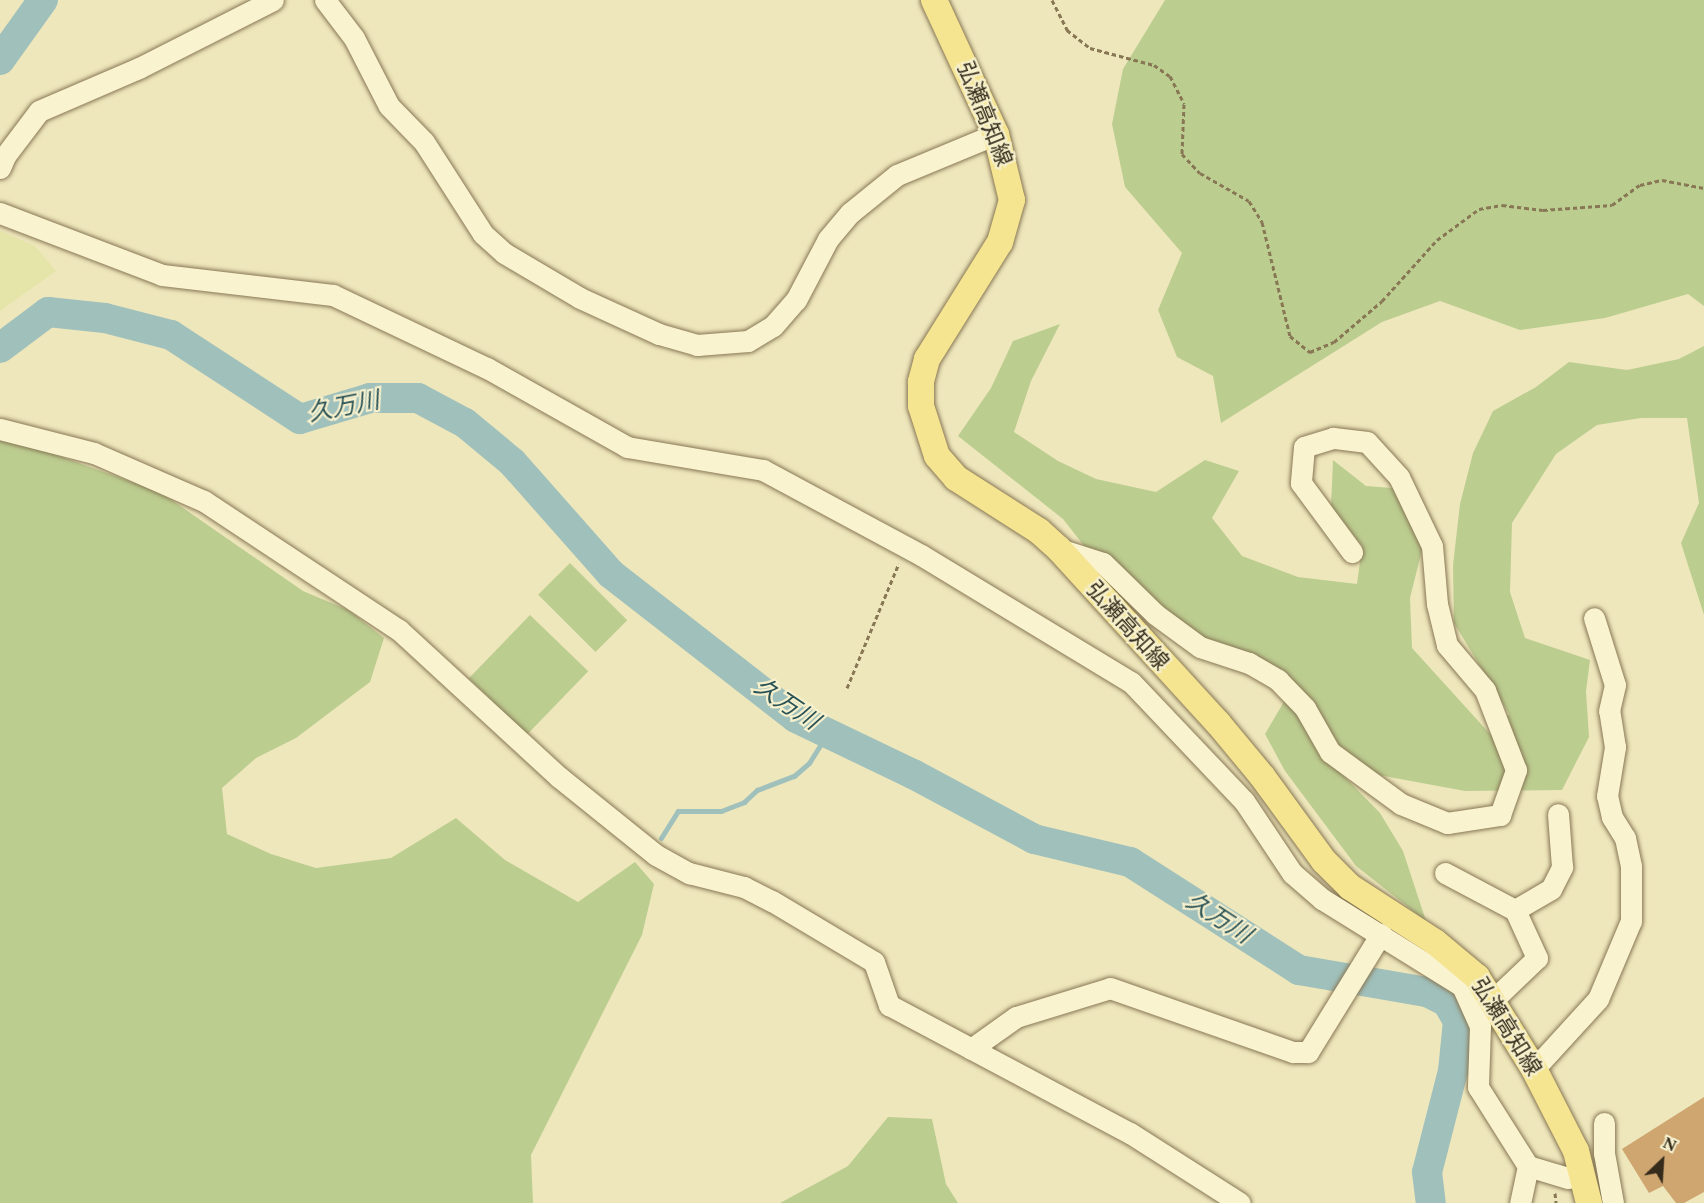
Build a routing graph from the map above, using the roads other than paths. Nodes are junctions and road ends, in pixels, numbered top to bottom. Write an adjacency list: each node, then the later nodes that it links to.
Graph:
1 (273, 0): 5 (street)
2 (325, 0): 4 (street)
3 (934, 0): 4 (main road, 弘瀬高知線)
4 (996, 134): 8 (main road, 弘瀬高知線)
5 (0, 168)
6 (0, 213): 14 (street)
7 (0, 429): 16 (street)
8 (1059, 549): 9 (street); 15 (main road, 弘瀬高知線)
9 (1352, 552)
10 (1594, 618): 17 (street)
11 (1558, 814): 13 (street)
12 (1445, 873): 13 (street)
13 (1515, 910): 15 (street)
14 (1381, 934): 16 (street); 19 (street)
15 (1493, 1000): 17 (main road, 弘瀬高知線)
16 (971, 1049): 21 (street)
17 (1534, 1068): 23 (main road, 弘瀬高知線)
18 (1604, 1124): 24 (street)
19 (1528, 1166): 20 (street); 22 (street)
20 (1562, 1185)
21 (1239, 1203)
22 (1520, 1203)
23 (1589, 1203)
24 (1613, 1203)

